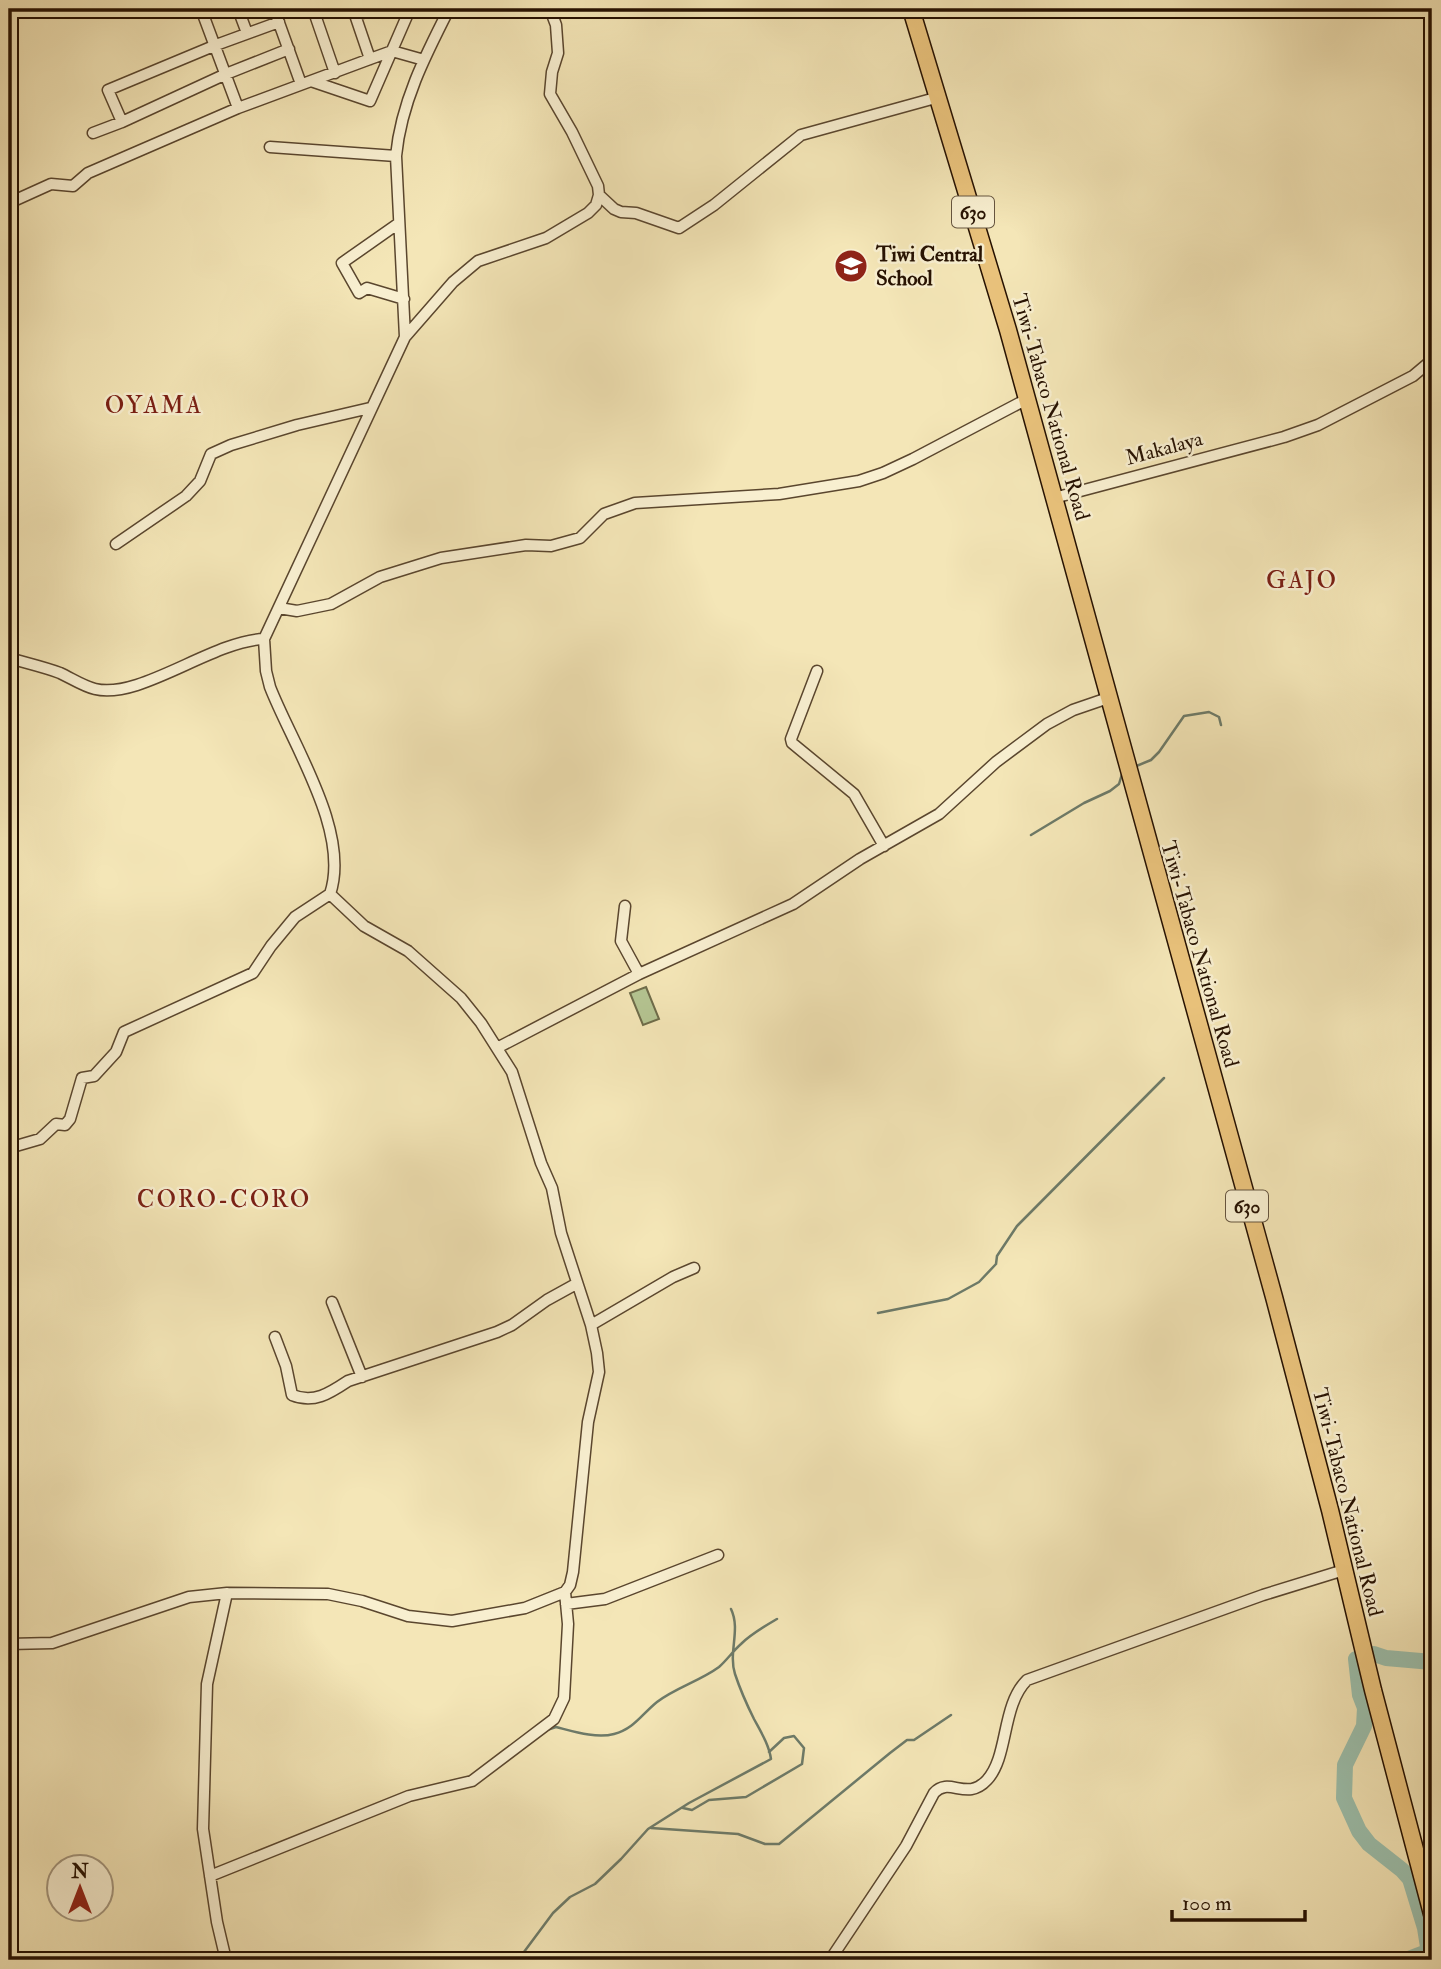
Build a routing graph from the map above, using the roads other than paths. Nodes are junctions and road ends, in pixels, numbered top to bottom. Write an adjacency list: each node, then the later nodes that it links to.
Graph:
1 (201, 9): 13 (street)
2 (238, 9): 12 (street)
3 (274, 9): 11 (street)
4 (313, 9): 18 (street)
5 (390, 9): 10 (street)
6 (410, 9): 15 (street)
7 (449, 9): 17 (street)
8 (550, 9): 27 (street)
9 (911, 9): 21 (main road, Tiwi-Tabaco National Road / 630)
10 (354, 11): 16 (street)
11 (279, 22): 12 (street); 14 (street)
12 (247, 33): 13 (street)
13 (216, 45): 19 (street); 23 (street)
14 (289, 50): 19 (street); 20 (street)
15 (392, 51): 16 (street); 17 (street); 20 (street)
16 (370, 59): 18 (street)
17 (424, 60): 26 (street)
18 (335, 73): 20 (street)
19 (226, 74): 22 (street); 23 (street)
20 (306, 83): 22 (street)
21 (939, 97): 27 (street); 33 (main road, Tiwi-Tabaco National Road / 630)
22 (238, 108): 28 (street)
23 (122, 122): 24 (street)
24 (93, 133)
25 (270, 146): 26 (street)
26 (396, 156): 29 (street)
27 (599, 195): 31 (street)
28 (9, 203)
29 (399, 223): 30 (street); 30 (street)
30 (404, 299): 31 (street)
31 (405, 337): 34 (street)
32 (1432, 360): 35 (street, Makalaya)
33 (1027, 399): 35 (main road, Tiwi-Tabaco National Road / 630); 37 (street)
34 (370, 408): 36 (street); 37 (street)
35 (1054, 498): 41 (main road, Tiwi-Tabaco National Road / 630)
36 (116, 544)
37 (279, 608): 38 (street)
38 (264, 639): 39 (street); 43 (street)
39 (9, 658)
40 (817, 671): 42 (street)
41 (1108, 698): 42 (street); 55 (main road, Tiwi-Tabaco National Road / 630)
42 (884, 846): 45 (street)
43 (330, 894): 46 (street); 47 (street)
44 (625, 906): 45 (street)
45 (639, 974): 46 (street)
46 (497, 1048): 49 (street)
47 (9, 1148)
48 (694, 1268): 51 (street)
49 (576, 1284): 51 (street); 53 (street)
50 (332, 1302): 53 (street)
51 (591, 1325): 57 (street)
52 (275, 1337): 53 (street)
53 (362, 1377)
54 (718, 1555): 57 (street)
55 (1344, 1570): 60 (main road, Tiwi-Tabaco National Road / 630); 62 (street)
56 (227, 1593): 57 (street); 58 (street); 59 (street)
57 (566, 1598): 59 (street)
58 (9, 1644)
59 (210, 1876): 61 (street)
60 (1432, 1914)
61 (226, 1960)
62 (830, 1960)

